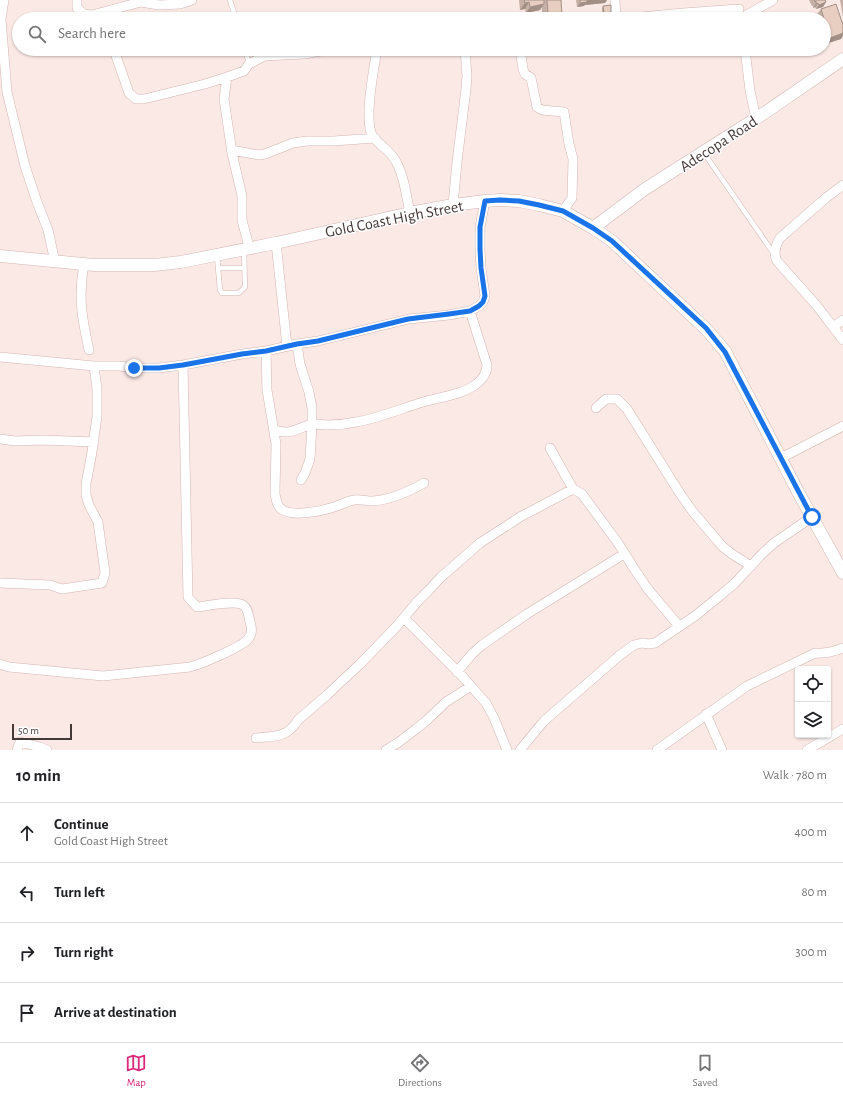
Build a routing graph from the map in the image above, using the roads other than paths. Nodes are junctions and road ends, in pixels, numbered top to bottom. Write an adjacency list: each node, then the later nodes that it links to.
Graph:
1 (4, 0): 38 (street)
2 (77, 0): 8 (street)
3 (192, 0): 9 (street)
4 (230, 0): 10 (lane)
5 (615, 0): 11 (street)
6 (774, 0): 7 (street)
7 (741, 11): 12 (street)
8 (82, 12)
9 (103, 12)
10 (234, 12)
11 (616, 12)
12 (712, 12)
13 (116, 56): 22 (street)
14 (247, 56): 21 (lane)
15 (264, 56): 21 (street)
16 (376, 56): 24 (street)
17 (466, 56): 29 (street)
18 (521, 56): 30 (street)
19 (746, 56): 23 (street)
20 (843, 58): 23 (street, Adecopa Road)
21 (249, 64): 22 (street)
22 (227, 78): 25 (street)
23 (756, 118): 26 (street, Adecopa Road)
24 (375, 138): 25 (street); 31 (street)
25 (231, 150): 34 (street)
26 (703, 152): 32 (street, Adecopa Road); 37 (lane)
27 (843, 185): 37 (street)
28 (485, 201): 29 (street, Gold Coast High Street); 30 (street, Gold Coast High Street); 42 (street)
29 (453, 205): 31 (street, Gold Coast High Street)
30 (563, 211): 32 (street, Gold Coast High Street)
31 (410, 213): 33 (street, Gold Coast High Street)
32 (593, 228): 60 (street, Gold Coast High Street)
33 (276, 243): 34 (street, Gold Coast High Street); 47 (street)
34 (246, 248): 35 (street, Gold Coast High Street); 41 (lane)
35 (217, 254): 39 (street, Gold Coast High Street); 40 (lane)
36 (0, 256): 38 (street, Gold Coast High Street)
37 (775, 256): 44 (street)
38 (55, 262): 39 (street, Gold Coast High Street)
39 (84, 264): 48 (street)
40 (218, 268): 41 (lane); 41 (lane)
41 (244, 268)
42 (470, 311): 46 (street); 54 (street)
43 (843, 320): 44 (street)
44 (833, 327): 45 (street)
45 (843, 340)
46 (297, 344): 47 (street); 54 (street)
47 (287, 346): 49 (street)
48 (90, 350)
49 (266, 351): 51 (street); 56 (street)
50 (0, 357): 52 (street)
51 (183, 365): 52 (street); 72 (street)
52 (94, 366): 58 (street)
53 (596, 408): 66 (street)
54 (312, 424): 56 (street); 61 (street)
55 (843, 426): 60 (street)
56 (274, 430): 62 (street)
57 (0, 439): 58 (street)
58 (94, 442): 68 (street)
59 (550, 448): 63 (street)
60 (781, 458): 64 (street, Gold Coast High Street)
61 (301, 480)
62 (424, 483)
63 (573, 489): 65 (street); 69 (street)
64 (812, 517): 66 (street); 67 (street, Gold Coast High Street)
65 (624, 554): 70 (street); 73 (street)
66 (751, 566): 70 (street)
67 (843, 573)
68 (0, 582)
69 (404, 618): 73 (street); 77 (street)
70 (679, 626): 82 (street)
71 (843, 648): 75 (street)
72 (0, 664)
73 (458, 672): 74 (street)
74 (471, 686): 80 (street); 81 (street)
75 (706, 714): 83 (street); 84 (street)
76 (843, 729): 85 (street)
77 (256, 738)
78 (18, 750): 79 (street)
79 (47, 750)
80 (386, 750)
81 (507, 750)
82 (520, 750)
83 (657, 750)
84 (722, 750)
85 (807, 750)

